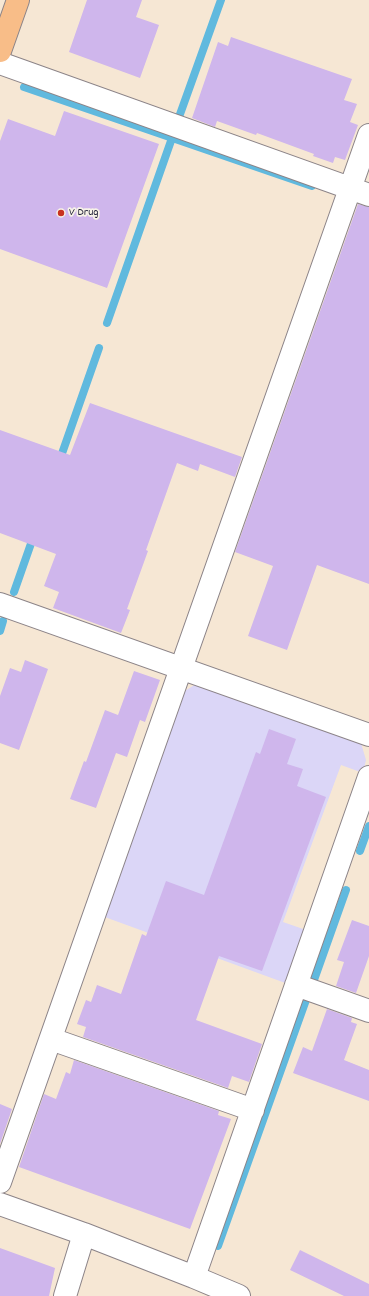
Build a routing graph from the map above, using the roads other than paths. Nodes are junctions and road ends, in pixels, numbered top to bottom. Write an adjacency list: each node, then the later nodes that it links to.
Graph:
1 (18, 0): 2 (main road)
2 (0, 52)
3 (0, 62): 5 (street)
4 (369, 136): 5 (street)
5 (360, 191): 7 (street)
6 (0, 604): 7 (street)
7 (181, 669): 8 (street); 12 (street)
8 (369, 735)
9 (369, 777): 10 (street)
10 (296, 985): 11 (street); 13 (street)
11 (369, 1011)
12 (51, 1039): 13 (street); 14 (street)
13 (253, 1110): 17 (street)
14 (0, 1182)
15 (0, 1204): 16 (street)
16 (84, 1234): 17 (street); 18 (street)
17 (194, 1277): 19 (street)
18 (65, 1296)
19 (239, 1296)

